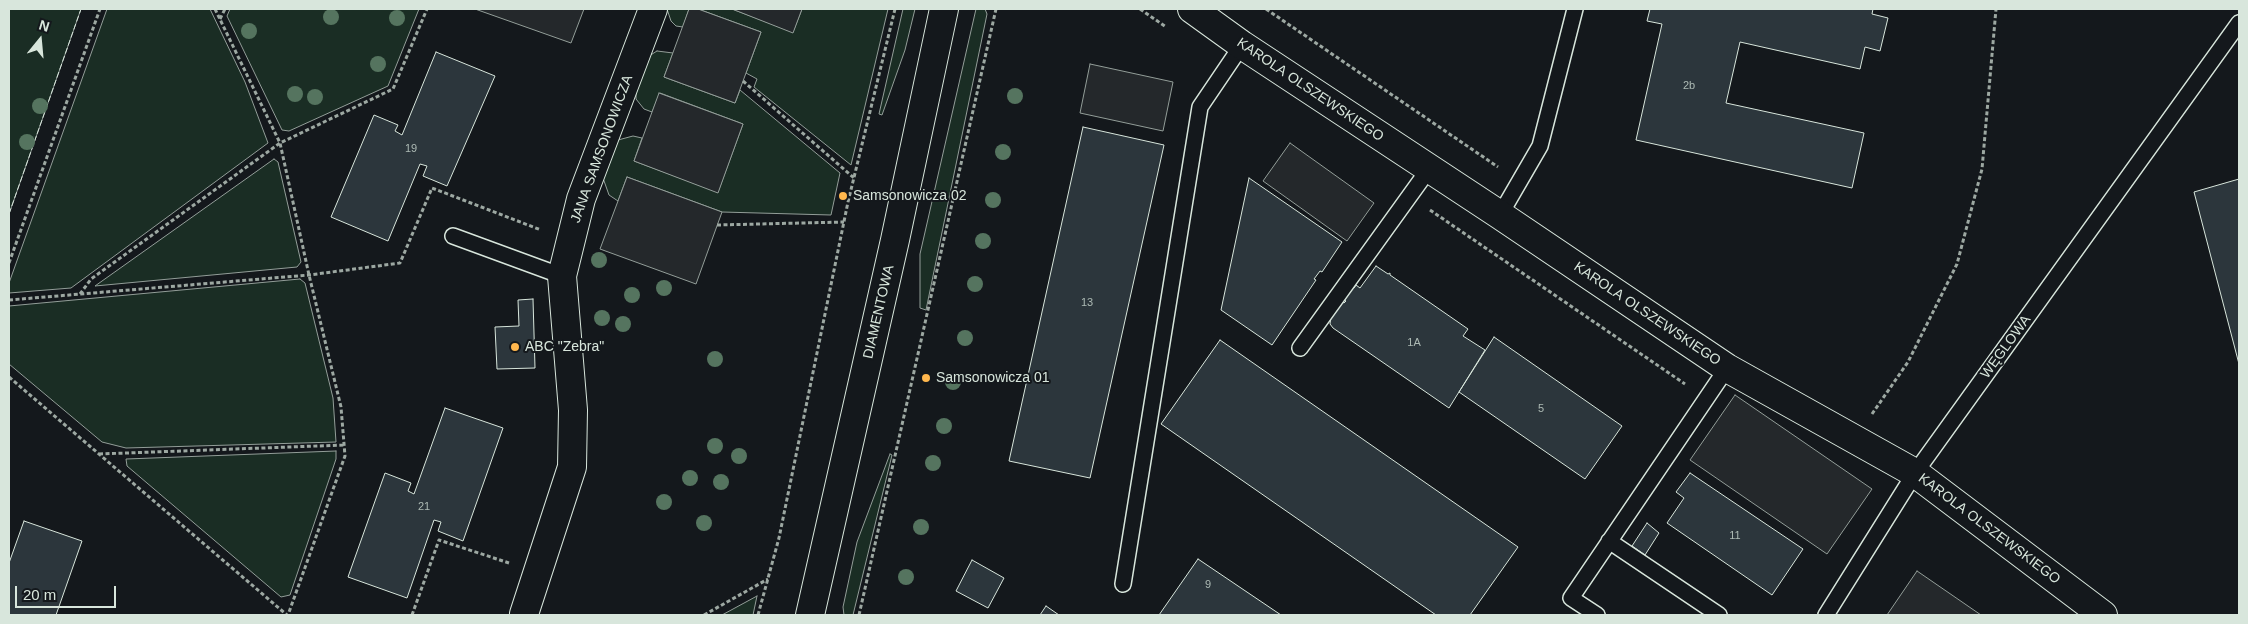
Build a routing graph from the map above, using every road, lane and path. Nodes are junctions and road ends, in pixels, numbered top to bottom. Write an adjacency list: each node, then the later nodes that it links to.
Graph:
1 (100, 9): 25 (path)
2 (215, 9): 13 (path)
3 (225, 9): 13 (path)
4 (427, 9): 17 (path)
5 (653, 9): 26 (street, JANA SAMSONOWICZA)
6 (895, 9): 19 (path)
7 (944, 9): 46 (street, DIAMENTOWA)
8 (996, 9): 47 (path)
9 (1192, 9): 15 (street, KAROLA OLSZEWSKIEGO)
10 (1266, 9): 20 (path)
11 (1575, 9): 20 (lane)
12 (1996, 9): 33 (path)
13 (220, 20): 17 (path)
14 (2239, 23): 36 (lane, WĘGLOWA)
15 (1242, 45): 18 (street, KAROLA OLSZEWSKIEGO); 40 (lane)
16 (743, 81): 19 (path)
17 (280, 143): 27 (path); 28 (path)
18 (1429, 169): 21 (street, KAROLA OLSZEWSKIEGO); 30 (lane)
19 (854, 178): 22 (path)
20 (1519, 181): 21 (lane)
21 (1500, 215): 31 (street, KAROLA OLSZEWSKIEGO)
22 (844, 222): 23 (path); 39 (path)
23 (717, 225)
24 (453, 236): 26 (lane)
25 (9, 263)
26 (553, 273): 27 (path); 41 (street, JANA SAMSONOWICZA)
27 (309, 275): 28 (path); 34 (path)
28 (79, 294): 29 (path)
29 (9, 300)
30 (1300, 348)
31 (1727, 368): 33 (street, KAROLA OLSZEWSKIEGO); 37 (lane)
32 (9, 377): 35 (path)
33 (1854, 439): 36 (street, KAROLA OLSZEWSKIEGO)
34 (344, 445): 35 (path); 42 (path)
35 (98, 454): 42 (path)
36 (1915, 473): 50 (lane, WĘGLOWA); 51 (street, KAROLA OLSZEWSKIEGO)
37 (1609, 541): 48 (lane); 49 (lane)
38 (512, 564): 43 (path)
39 (768, 579): 44 (path); 45 (path)
40 (1123, 584)
41 (524, 614)
42 (288, 615)
43 (412, 615)
44 (704, 615)
45 (758, 615)
46 (810, 615)
47 (859, 615)
48 (1597, 615)
49 (1718, 615)
50 (1826, 615)
51 (2103, 615)

